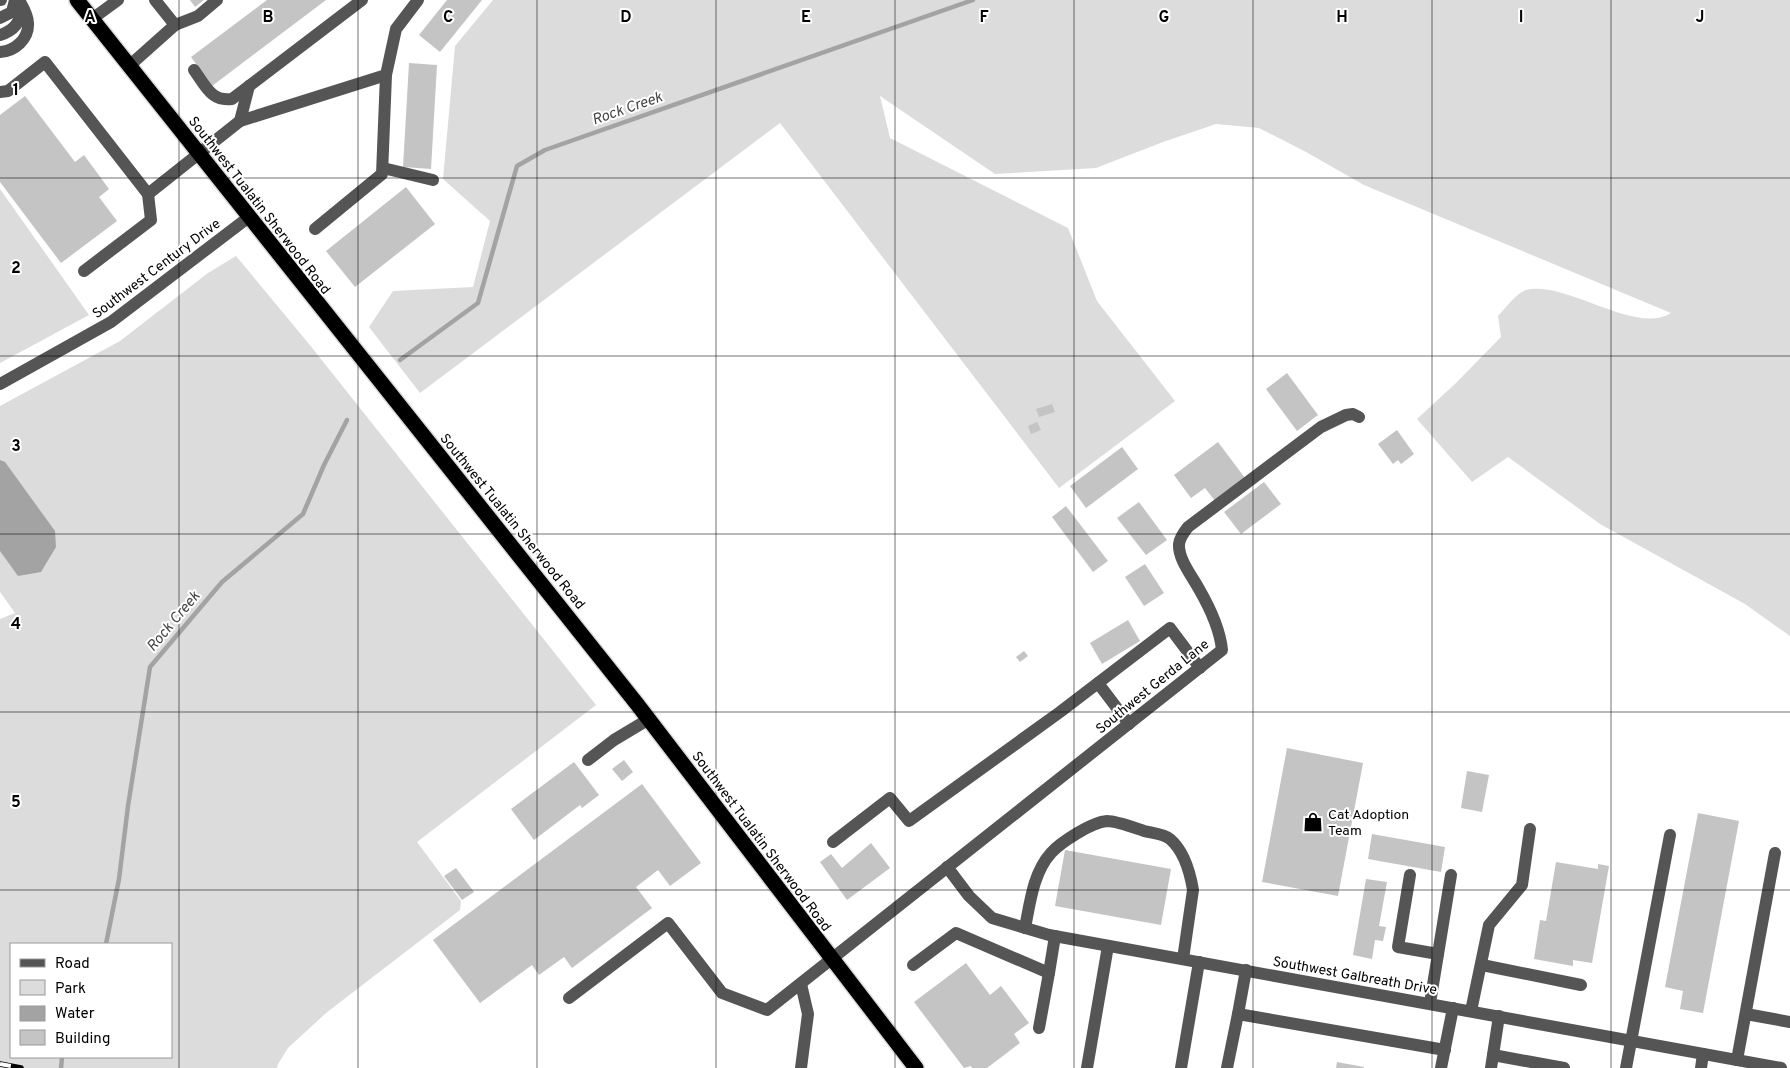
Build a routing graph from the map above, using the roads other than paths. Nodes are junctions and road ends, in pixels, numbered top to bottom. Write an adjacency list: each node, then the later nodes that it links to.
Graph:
1 (18, 0): 8 (street); 11 (street); 12 (street)
2 (77, 0): 9 (highway, Southwest Tualatin Sherwood Road)
3 (118, 0): 9 (street)
4 (155, 0): 10 (street)
5 (217, 0): 10 (street)
6 (362, 0): 16 (street)
7 (418, 0): 15 (street)
8 (0, 18)
9 (92, 19): 13 (highway, Southwest Tualatin Sherwood Road)
10 (175, 25): 13 (street)
11 (0, 35)
12 (0, 52)
13 (129, 66): 19 (highway, Southwest Tualatin Sherwood Road)
14 (194, 70): 16 (street)
15 (386, 75): 18 (street); 20 (street)
16 (249, 86): 18 (street)
17 (0, 92): 22 (street)
18 (240, 121): 19 (street)
19 (199, 154): 22 (street); 23 (highway, Southwest Tualatin Sherwood Road)
20 (383, 168): 21 (street); 24 (street)
21 (433, 180)
22 (148, 194): 25 (street)
23 (249, 217): 26 (street, Southwest Century Drive); 30 (highway, Southwest Tualatin Sherwood Road)
24 (315, 229)
25 (84, 271)
26 (0, 384)
27 (1359, 417): 28 (street, Southwest Gerda Lane)
28 (1200, 668): 29 (street); 31 (street, Southwest Gerda Lane)
29 (1098, 683): 31 (street); 35 (street)
30 (649, 719): 32 (street); 44 (highway, Southwest Tualatin Sherwood Road)
31 (1129, 724): 37 (street, Southwest Gerda Lane)
32 (588, 760)
33 (1530, 829): 48 (street)
34 (1670, 836): 62 (street)
35 (833, 842)
36 (1775, 853): 58 (street)
37 (946, 868): 40 (street, Southwest Galbreath Drive); 44 (street, Southwest Gerda Lane)
38 (1410, 875): 43 (street)
39 (1451, 875): 43 (street)
40 (1024, 928): 41 (street, Southwest Galbreath Drive); 45 (street)
41 (1055, 936): 42 (street, Southwest Galbreath Drive); 50 (street)
42 (1108, 946): 45 (street, Southwest Galbreath Drive); 69 (street)
43 (1438, 954): 54 (street)
44 (832, 959): 51 (street, Southwest Gerda Lane); 68 (highway, Southwest Tualatin Sherwood Road)
45 (1183, 959): 46 (street, Southwest Galbreath Drive)
46 (1199, 962): 49 (street, Southwest Galbreath Drive); 70 (street)
47 (913, 965): 50 (street)
48 (1482, 965): 52 (street); 56 (street)
49 (1246, 970): 54 (street, Southwest Galbreath Drive); 57 (street)
50 (1049, 973): 61 (street)
51 (801, 984): 53 (street, Southwest Gerda Lane); 67 (street)
52 (1581, 985)
53 (569, 998)
54 (1430, 1003): 55 (street, Southwest Galbreath Drive)
55 (1453, 1008): 56 (street, Southwest Galbreath Drive); 63 (street)
56 (1471, 1011): 59 (street, Southwest Galbreath Drive)
57 (1238, 1014): 63 (street); 71 (street)
58 (1746, 1014): 60 (street); 66 (street)
59 (1499, 1016): 62 (street, Southwest Galbreath Drive); 65 (street)
60 (1790, 1022)
61 (1039, 1028)
62 (1631, 1040): 64 (street, Southwest Galbreath Drive); 75 (street)
63 (1445, 1050): 72 (street)
64 (1703, 1054): 66 (street, Southwest Galbreath Drive); 76 (street)
65 (1493, 1055): 73 (street); 74 (street)
66 (1737, 1060): 77 (street, Southwest Galbreath Drive)
67 (800, 1068)
68 (916, 1068)
69 (1087, 1068)
70 (1181, 1068)
71 (1227, 1068)
72 (1441, 1068)
73 (1491, 1068)
74 (1564, 1068)
75 (1626, 1068)
76 (1701, 1068)
77 (1781, 1068)

